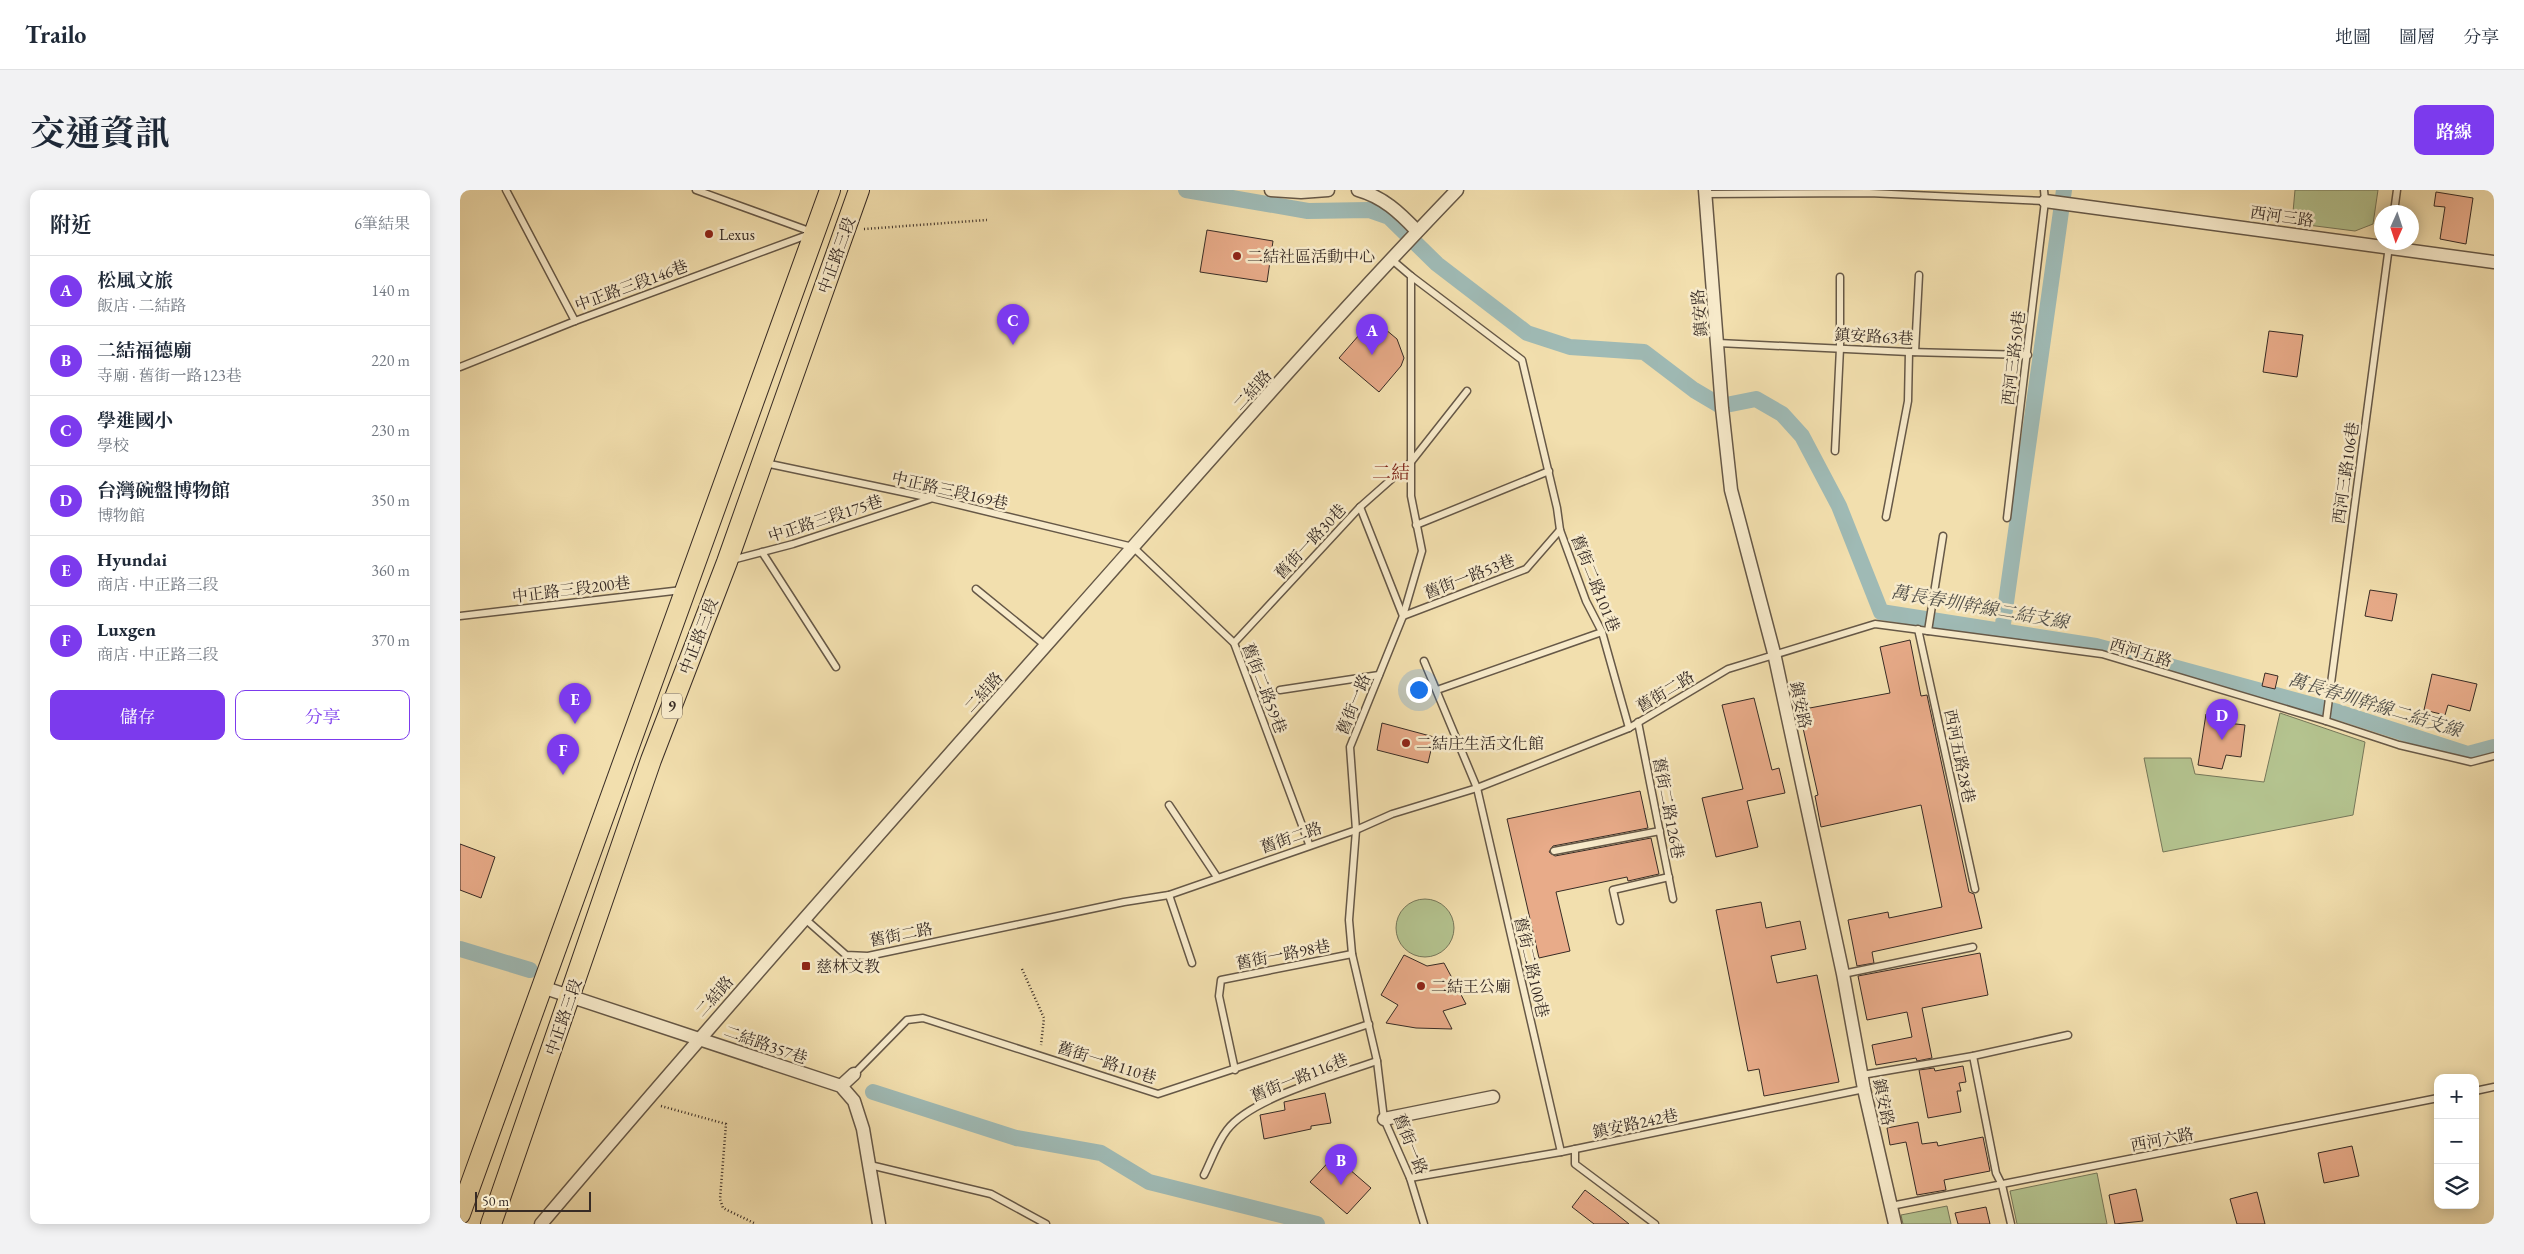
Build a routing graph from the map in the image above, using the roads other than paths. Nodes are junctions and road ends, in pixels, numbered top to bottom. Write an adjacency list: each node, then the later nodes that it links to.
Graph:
1 (506, 190): 24 (lane)
2 (696, 190): 14 (lane)
3 (830, 190): 14 (main road, 中正路三段 / 9)
4 (859, 190): 31 (main road, 中正路三段 / 9)
5 (1270, 190): 6 (street)
6 (1328, 190)
7 (1358, 190): 15 (street)
8 (1457, 190): 15 (street, 二結路)
9 (2397, 190): 13 (lane)
10 (1706, 192): 11 (lane, 西河三路); 25 (street, 鎮安路)
11 (1868, 192): 12 (lane, 西河三路)
12 (2044, 196): 16 (street, 西河三路); 28 (lane, 西河三路50巷)
13 (2395, 205)
14 (814, 232): 24 (lane, 中正路三段146巷); 30 (main road, 中正路三段 / 9)
15 (1415, 234): 19 (street, 二結路)
16 (2374, 243)
17 (2388, 250): 62 (lane, 西河三路106巷)
18 (2419, 250): 20 (street, 西河三路)
19 (1391, 259): 22 (lane); 44 (street, 二結路)
20 (2494, 262)
21 (1919, 275): 27 (lane)
22 (1411, 276): 35 (lane, 舊街一路); 36 (lane, 舊街二路101巷)
23 (1840, 277): 26 (lane)
24 (575, 321): 29 (lane, 中正路三段146巷)
25 (1718, 343): 26 (lane, 鎮安路63巷); 56 (street, 鎮安路)
26 (1840, 348): 27 (lane, 鎮安路63巷); 33 (lane)
27 (1912, 352): 28 (lane, 鎮安路63巷); 39 (lane)
28 (2028, 355): 40 (lane, 西河三路50巷)
29 (460, 367)
30 (761, 380): 31 (main road); 47 (main road, 中正路三段 / 9)
31 (788, 389): 34 (main road, 中正路三段 / 9)
32 (1467, 391): 35 (lane, 舊街一路30巷)
33 (1835, 451)
34 (761, 462): 37 (lane, 中正路三段169巷); 46 (main road, 中正路三段 / 9)
35 (1411, 462): 38 (lane, 舊街一路30巷); 41 (lane, 舊街一路)
36 (1549, 471): 41 (lane); 42 (lane, 舊街二路101巷)
37 (931, 498): 44 (lane, 中正路三段169巷); 45 (lane, 中正路三段175巷)
38 (1360, 507): 50 (lane); 54 (lane, 舊街一路30巷)
39 (1886, 517)
40 (2007, 518)
41 (1416, 525): 50 (lane, 舊街一路)
42 (1560, 530): 50 (lane, 舊街一路53巷); 53 (lane, 舊街二路101巷)
43 (1943, 536): 52 (lane)
44 (1133, 547): 54 (lane, 舊街二路59巷); 55 (street, 二結路)
45 (762, 552): 46 (lane, 中正路三段175巷); 58 (lane)
46 (727, 562): 84 (main road, 中正路三段 / 9)
47 (686, 589): 49 (lane, 中正路三段200巷); 83 (main road, 中正路三段 / 9)
48 (976, 589): 55 (lane)
49 (460, 616)
50 (1403, 616): 59 (lane, 舊街一路)
51 (1918, 629): 52 (lane, 西河五路); 56 (lane, 西河五路); 74 (lane, 西河五路28巷)
52 (1928, 631): 62 (lane, 西河五路)
53 (1602, 632): 61 (lane); 64 (lane, 舊街二路101巷)
54 (1234, 643): 70 (lane, 舊街二路59巷)
55 (1046, 646): 77 (street, 二結路)
56 (1774, 653): 63 (lane, 舊街二路); 82 (street, 鎮安路)
57 (1424, 661): 61 (lane, 舊街二路100巷)
58 (836, 667)
59 (1379, 674): 60 (lane); 68 (lane, 舊街一路)
60 (1280, 690)
61 (1437, 690): 66 (lane, 舊街二路100巷)
62 (2327, 718): 65 (lane, 西河五路)
63 (1638, 722): 64 (lane, 舊街二路); 69 (lane, 舊街二路126巷)
64 (1629, 728): 66 (lane, 舊街二路)
65 (2494, 756)
66 (1477, 788): 68 (lane, 舊街二路); 101 (lane, 舊街二路100巷)
67 (1169, 805): 72 (lane)
68 (1356, 830): 70 (lane, 舊街二路); 80 (lane, 舊街一路)
69 (1660, 831): 71 (lane); 73 (lane, 舊街二路126巷)
70 (1309, 844): 72 (lane, 舊街二路)
71 (1554, 851)
72 (1217, 877): 75 (lane, 舊街二路)
73 (1669, 877): 76 (lane, 舊街二路126巷); 78 (lane)
74 (1975, 889)
75 (1169, 895): 77 (lane, 舊街二路); 81 (lane)
76 (1673, 899)
77 (804, 918): 87 (street, 二結路)
78 (1620, 921)
79 (1973, 947): 82 (lane)
80 (1352, 954): 85 (lane, 舊街一路); 90 (lane, 舊街一路98巷)
81 (1192, 963)
82 (1842, 974): 92 (street, 鎮安路)
83 (542, 987): 84 (street, 二結路357巷); 107 (main road, 中正路三段 / 9)
84 (571, 997): 87 (street, 二結路357巷); 108 (main road, 中正路三段 / 9)
85 (1369, 1024): 89 (lane, 舊街一路); 90 (lane, 舊街一路110巷)
86 (2068, 1035): 88 (lane)
87 (698, 1038): 93 (street, 二結路357巷); 109 (street, 二結路)
88 (1973, 1056): 92 (lane); 105 (lane)
89 (1377, 1060): 99 (lane, 舊街一路); 103 (lane, 舊街一路116巷)
90 (1235, 1070): 91 (lane, 舊街一路110巷)
91 (854, 1074): 93 (street)
92 (1862, 1074): 95 (street, 鎮安路)
93 (841, 1086): 102 (street)
94 (2494, 1087): 96 (lane)
95 (1864, 1089): 100 (lane, 鎮安路242巷); 106 (street, 鎮安路)
96 (2479, 1090)
97 (1493, 1097): 99 (street)
98 (2434, 1099): 105 (lane, 西河六路)
99 (1384, 1119): 104 (lane, 舊街一路)
100 (1575, 1149): 101 (lane, 鎮安路242巷); 113 (lane)
101 (1561, 1152): 104 (lane, 鎮安路242巷)
102 (870, 1165): 110 (street); 111 (lane)
103 (1204, 1175)
104 (1410, 1178): 112 (lane, 舊街一路)
105 (2002, 1185): 106 (lane, 西河六路); 115 (lane)
106 (1891, 1206): 114 (street, 鎮安路)
107 (460, 1214)
108 (491, 1224)
109 (541, 1224)
110 (879, 1224)
111 (1046, 1224)
112 (1424, 1224)
113 (1655, 1224)
114 (1894, 1224)
115 (2011, 1224)

